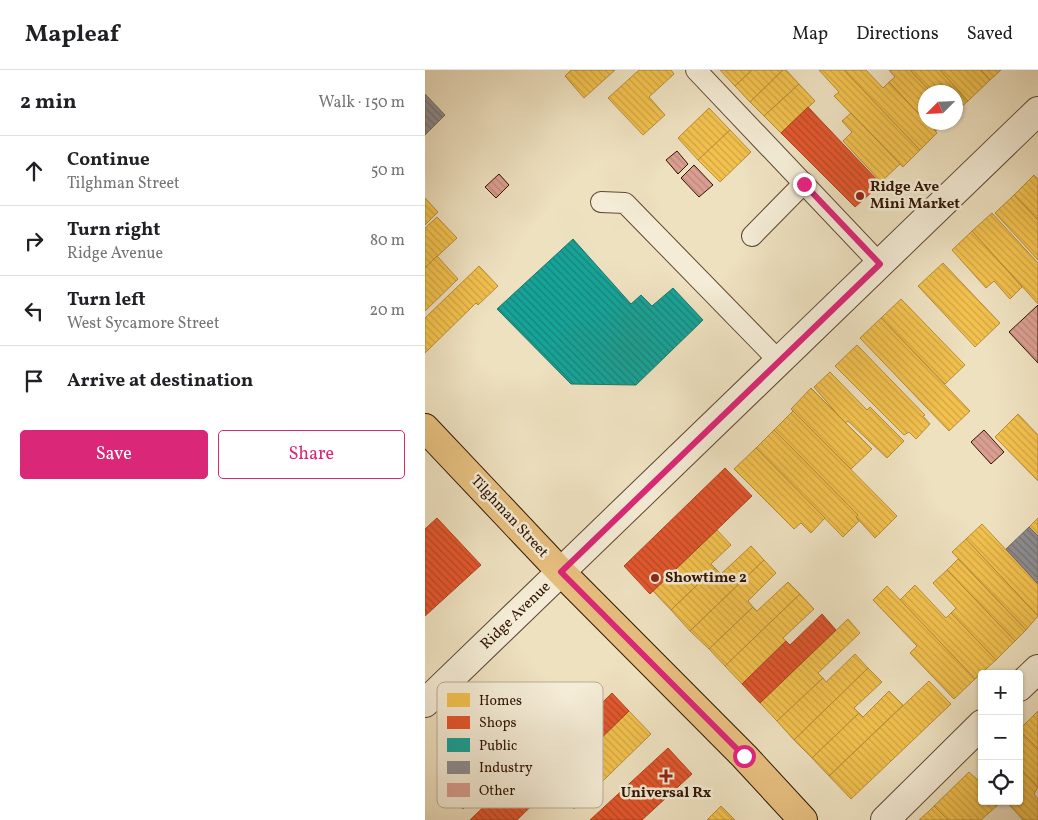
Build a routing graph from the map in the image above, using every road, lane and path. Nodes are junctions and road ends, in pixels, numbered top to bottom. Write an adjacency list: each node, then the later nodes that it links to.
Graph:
1 (696, 70): 3 (lane)
2 (1038, 112): 6 (street, Ridge Avenue)
3 (804, 184): 5 (lane); 6 (lane)
4 (601, 202): 7 (lane)
5 (751, 236)
6 (880, 264): 7 (street, Ridge Avenue)
7 (779, 362): 9 (street, Ridge Avenue)
8 (425, 428): 9 (main road, Tilghman Street)
9 (561, 572): 11 (street, Ridge Avenue); 16 (main road, Tilghman Street)
10 (1038, 669): 12 (street)
11 (447, 682)
12 (1023, 683)
13 (437, 691): 14 (street, Ridge Avenue)
14 (425, 703)
15 (978, 728): 17 (street)
16 (803, 820)
17 (885, 820)

